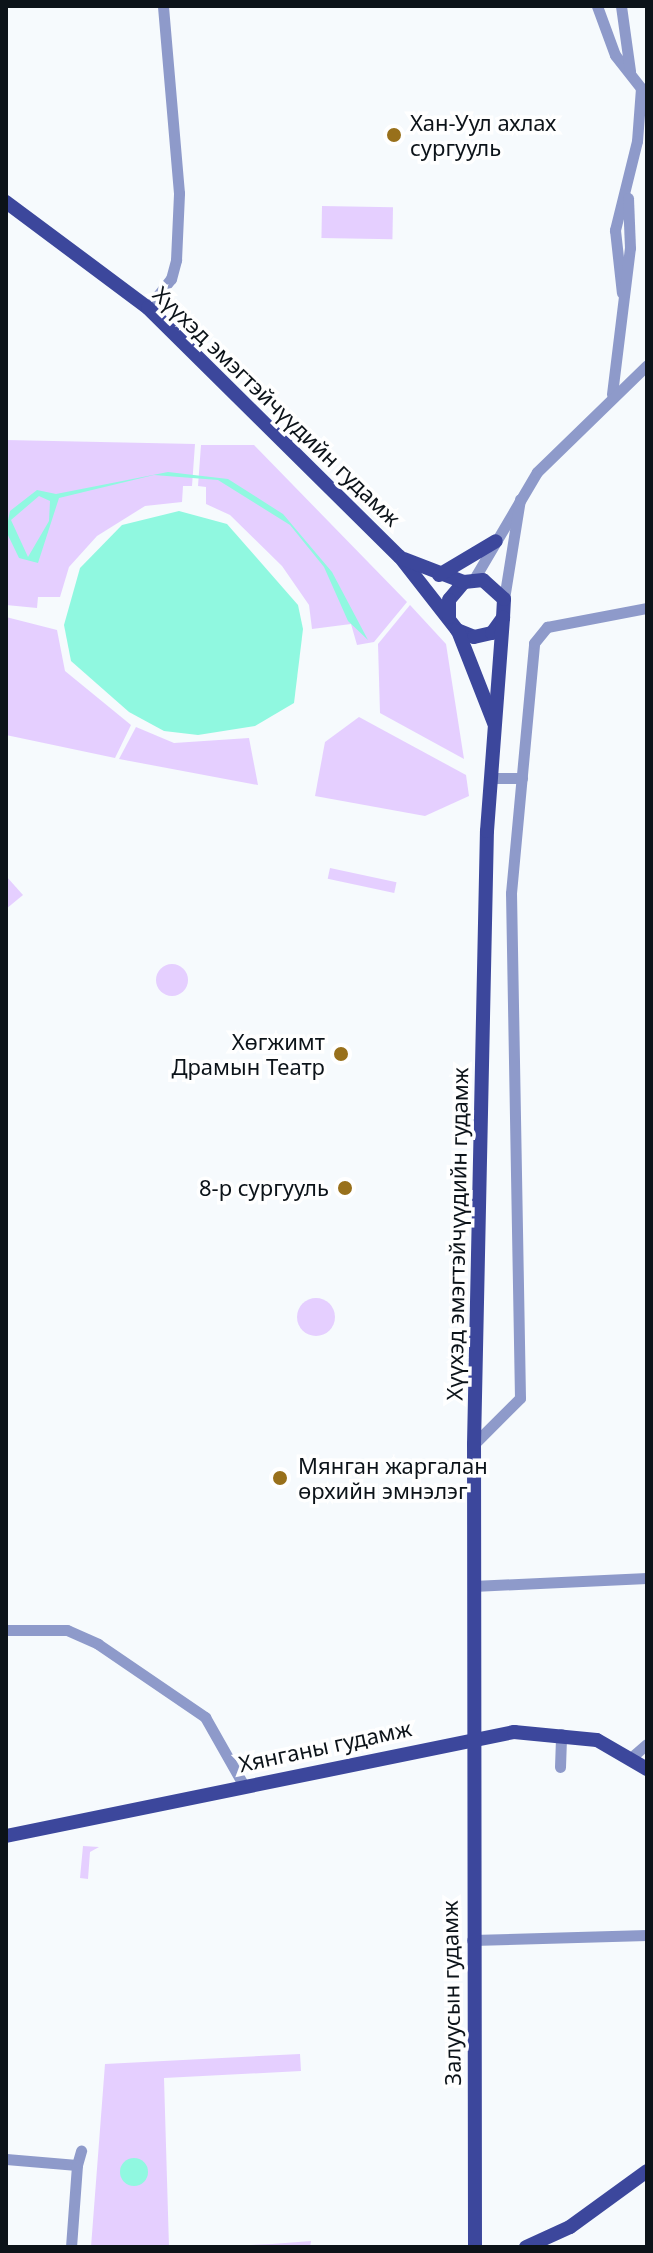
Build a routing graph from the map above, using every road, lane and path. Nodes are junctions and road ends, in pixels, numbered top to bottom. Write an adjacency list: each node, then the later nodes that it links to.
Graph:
1 (163, 6): 8 (street)
2 (597, 6): 4 (street)
3 (621, 6): 4 (street)
4 (630, 72): 5 (street)
5 (644, 88): 6 (street)
6 (643, 128): 10 (street)
7 (6, 202): 8 (main road, Хүүхэд эмэгтэйчүүдийн гудамж)
8 (148, 308): 13 (main road, Хүүхэд эмэгтэйчүүдийн гудамж)
9 (647, 365): 10 (street)
10 (612, 394): 11 (street)
11 (525, 488): 12 (street); 16 (street)
12 (496, 541): 14 (main road); 15 (street)
13 (400, 557): 14 (main road, Хүүхэд эмэгтэйчүүдийн гудамж); 19 (main road, Хүүхэд эмэгтэйчүүдийн гудамж)
14 (439, 575): 15 (main road, Хүүхэд эмэгтэйчүүдийн гудамж)
15 (469, 580): 16 (main road, Хүүхэд эмэгтэйчүүдийн гудамж); 19 (main road)
16 (504, 599): 18 (main road, Хүүхэд эмэгтэйчүүдийн гудамж)
17 (647, 608): 22 (street)
18 (503, 618): 19 (main road); 20 (main road, Хүүхэд эмэгтэйчүүдийн гудамж)
19 (453, 623): 20 (main road, Хүүхэд эмэгтэйчүүдийн гудамж)
20 (496, 731): 21 (main road, Хүүхэд эмэгтэйчүүдийн гудамж)
21 (492, 778): 22 (street); 23 (main road, Хүүхэд эмэгтэйчүүдийн гудамж)
22 (522, 778): 23 (street)
23 (474, 1444): 25 (main road, Хүүхэд эмэгтэйчүүдийн гудамж)
24 (647, 1578): 25 (street)
25 (473, 1586): 28 (main road, Хүүхэд эмэгтэйчүүдийн гудамж)
26 (6, 1630): 34 (street)
27 (561, 1734): 28 (main road, Хянганы гудамж); 30 (main road, Хянганы гудамж); 31 (street)
28 (470, 1739): 34 (main road, Хянганы гудамж); 37 (main road, Залуусын гудамж)
29 (647, 1744): 30 (street)
30 (631, 1756): 32 (main road, Хянганы гудамж); 33 (street)
31 (560, 1767)
32 (647, 1769)
33 (623, 1770)
34 (244, 1786): 35 (main road, Хянганы гудамж)
35 (6, 1836)
36 (647, 1935): 37 (street)
37 (472, 1940): 43 (main road, Залуусын гудамж)
38 (81, 2151): 40 (street)
39 (6, 2159): 40 (street)
40 (77, 2165): 42 (street)
41 (647, 2171): 44 (main road)
42 (71, 2247)
43 (475, 2247)
44 (526, 2247)

